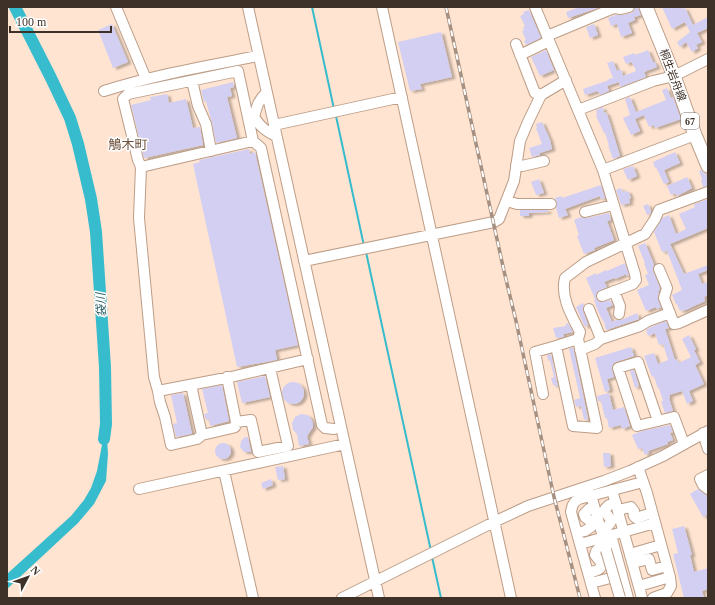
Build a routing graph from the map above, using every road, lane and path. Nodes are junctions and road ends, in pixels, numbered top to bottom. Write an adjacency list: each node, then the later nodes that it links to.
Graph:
1 (116, 7): 13 (street)
2 (248, 7): 9 (street)
3 (382, 7): 19 (street)
4 (535, 7): 7 (street)
5 (629, 7): 7 (street)
6 (646, 7): 12 (main road, 桐生岩舟線 / 67)
7 (548, 38): 10 (street); 14 (street)
8 (516, 44): 10 (street)
9 (258, 56): 13 (street); 17 (street)
10 (520, 56): 18 (street)
11 (708, 59): 12 (street)
12 (674, 76): 20 (street); 23 (main road, 桐生岩舟線 / 67)
13 (146, 79): 16 (street)
14 (566, 80): 18 (street); 20 (street)
15 (192, 81): 21 (street); 26 (street); 30 (street)
16 (104, 91)
17 (266, 93): 21 (street); 22 (street)
18 (540, 95): 28 (street)
19 (402, 97): 22 (street); 37 (street)
20 (578, 110): 31 (street)
21 (251, 118): 24 (street); 25 (street)
22 (274, 125): 24 (street)
23 (695, 134): 29 (main road, 桐生岩舟線 / 67); 31 (street)
24 (276, 136): 39 (street)
25 (253, 141): 26 (street); 51 (street)
26 (211, 150): 30 (street)
27 (544, 162): 28 (street)
28 (516, 165): 33 (street)
29 (708, 166)
30 (141, 167): 55 (street)
31 (603, 170): 35 (street)
32 (708, 192): 38 (street)
33 (507, 201): 34 (street); 37 (street)
34 (551, 204)
35 (613, 205): 36 (street); 38 (street)
36 (585, 212)
37 (432, 234): 39 (street); 76 (street)
38 (625, 244): 41 (street); 47 (street)
39 (304, 261): 59 (street)
40 (658, 269): 45 (street)
41 (614, 291): 42 (street); 46 (street)
42 (602, 296)
43 (589, 310): 48 (street)
44 (708, 310): 45 (street)
45 (670, 313): 48 (street)
46 (619, 314)
47 (578, 339): 49 (street); 50 (street)
48 (601, 339): 50 (street)
49 (556, 346): 50 (street); 56 (street)
50 (580, 350)
51 (308, 360): 52 (street); 59 (street)
52 (270, 368): 53 (street); 58 (street)
53 (227, 377): 54 (street); 58 (street)
54 (191, 385): 55 (street); 61 (street)
55 (158, 391): 61 (street)
56 (543, 394)
57 (658, 421): 57 (street); 63 (street)
58 (236, 422): 61 (street)
59 (341, 427): 62 (street)
60 (705, 432): 63 (street); 64 (street)
61 (202, 435)
62 (345, 444): 66 (street); 86 (street)
63 (684, 444): 65 (street)
64 (708, 449)
65 (638, 468): 68 (street); 76 (street)
66 (224, 470): 69 (street); 88 (street)
67 (708, 475): 70 (street)
68 (643, 482): 71 (street); 75 (street)
69 (139, 489)
70 (708, 489)
71 (612, 490): 72 (street); 74 (street)
72 (591, 496): 73 (street); 78 (street)
73 (594, 506): 78 (street); 79 (street)
74 (617, 507): 75 (street); 77 (street); 79 (street)
75 (654, 518): 77 (street); 81 (street)
76 (494, 522): 86 (street); 91 (street)
77 (624, 531): 79 (street); 82 (street)
78 (577, 533): 80 (street)
79 (605, 539): 80 (street); 84 (street); 85 (street); 93 (street, bridge)
80 (580, 544): 85 (street)
81 (661, 545): 82 (street); 83 (street)
82 (633, 564): 83 (street); 84 (street); 87 (street)
83 (668, 571): 87 (street); 96 (street)
84 (622, 575): 85 (street); 94 (street)
85 (590, 578): 92 (street)
86 (375, 582): 89 (street); 90 (street)
87 (639, 586): 95 (street)
88 (253, 598)
89 (342, 598)
90 (379, 598)
91 (511, 598)
92 (595, 598)
93 (620, 598)
94 (628, 598)
95 (642, 598)
96 (653, 598)

